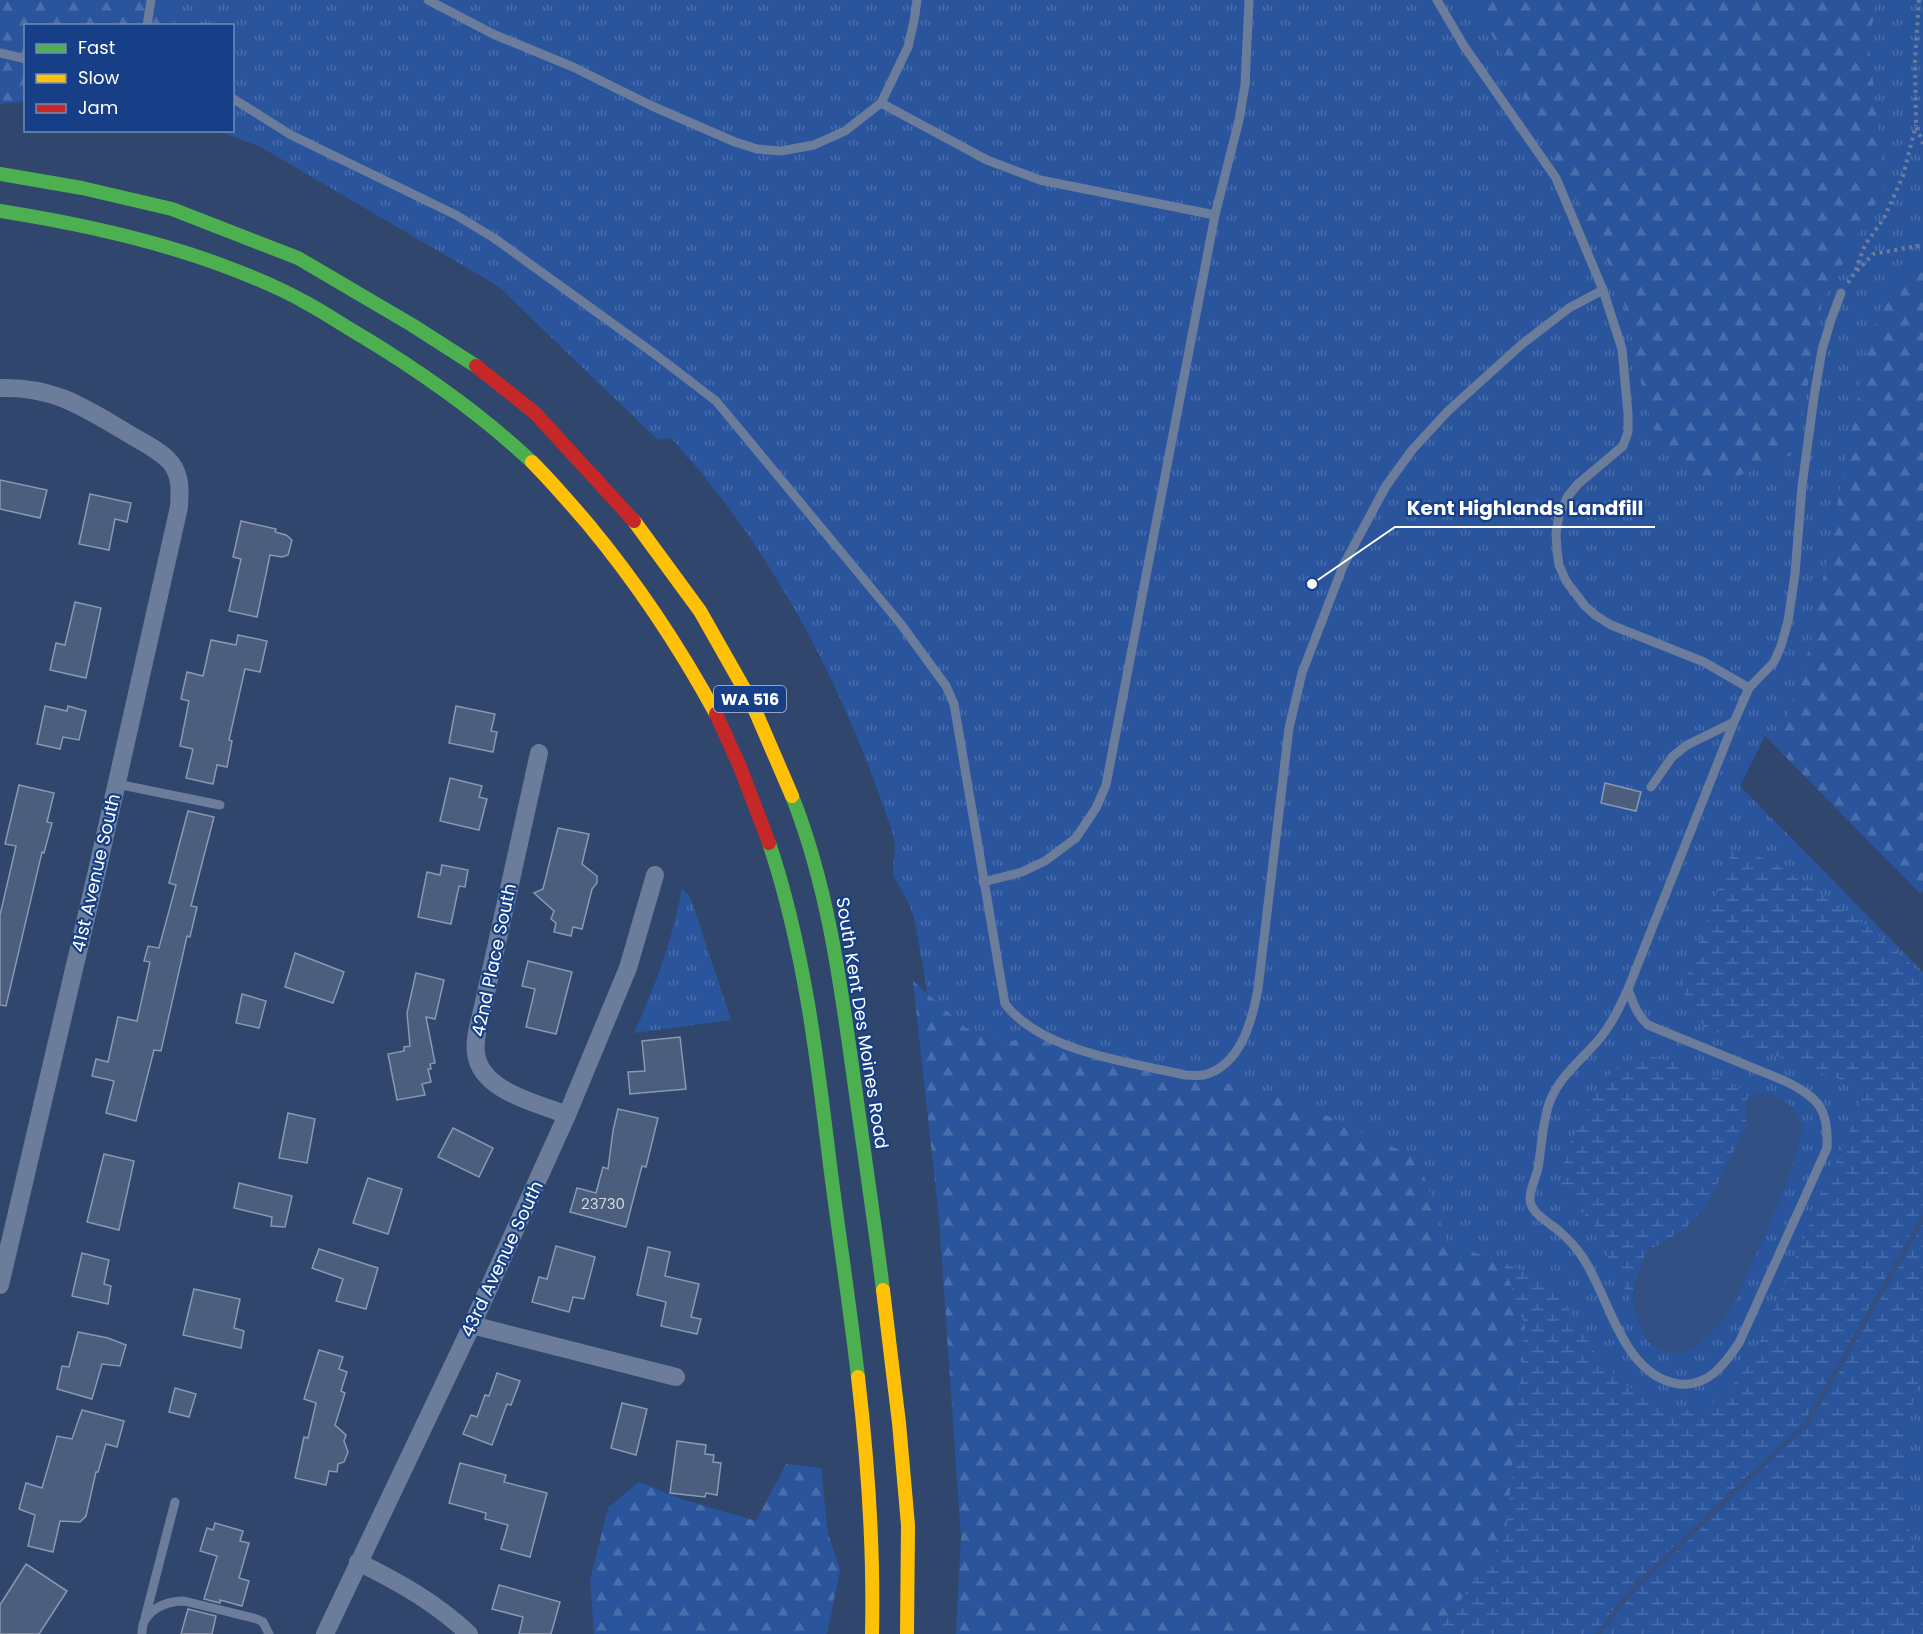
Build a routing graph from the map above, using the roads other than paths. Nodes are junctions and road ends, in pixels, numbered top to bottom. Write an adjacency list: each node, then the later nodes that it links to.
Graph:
1 (151, 0): 6 (lane)
2 (428, 0): 10 (lane)
3 (917, 0): 10 (lane)
4 (1249, 0): 13 (lane)
5 (1437, 0): 14 (lane)
6 (147, 24)
7 (0, 53): 8 (lane)
8 (24, 59)
9 (234, 99): 24 (lane)
10 (881, 104): 13 (lane)
11 (0, 174): 38 (highway, South Kent Des Moines Road / WA 516)
12 (0, 211): 37 (highway, WA 516)
13 (1215, 215): 24 (lane)
14 (1603, 290): 17 (lane); 24 (lane)
15 (1841, 293): 17 (lane)
16 (0, 388): 20 (street, 41st Avenue South)
17 (1749, 688): 18 (lane)
18 (1734, 722): 21 (lane); 25 (lane)
19 (539, 753): 26 (street, 42nd Place South)
20 (117, 784): 22 (lane); 27 (street, 41st Avenue South)
21 (1651, 787)
22 (220, 805)
23 (655, 875): 26 (street, 43rd Avenue South)
24 (983, 882)
25 (1628, 989): 25 (lane)
26 (567, 1115): 28 (street, 43rd Avenue South)
27 (0, 1285)
28 (472, 1325): 29 (street); 31 (street, 43rd Avenue South)
29 (676, 1377)
30 (175, 1502): 32 (lane)
31 (358, 1562): 35 (street, 43rd Avenue South); 36 (street)
32 (144, 1620): 33 (lane); 34 (lane)
33 (141, 1634)
34 (269, 1634)
35 (325, 1634)
36 (469, 1634)
37 (872, 1634)
38 (907, 1634)

